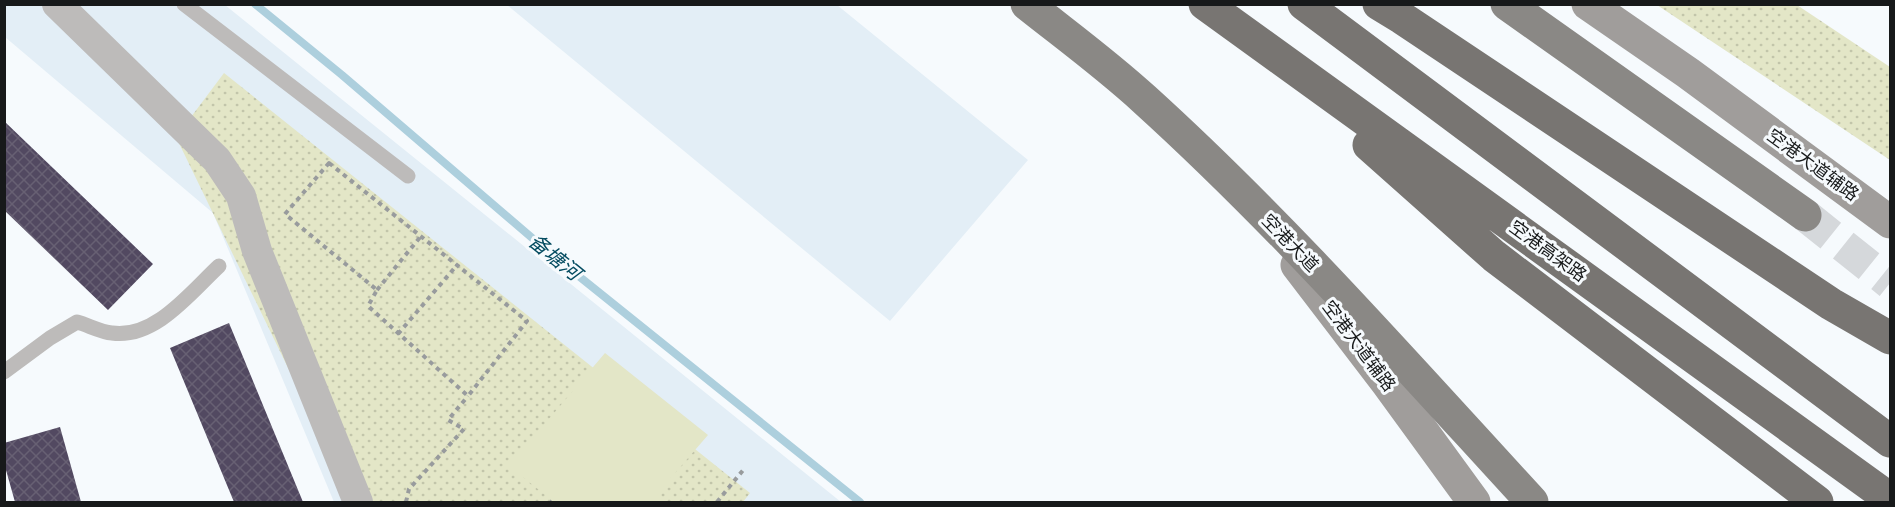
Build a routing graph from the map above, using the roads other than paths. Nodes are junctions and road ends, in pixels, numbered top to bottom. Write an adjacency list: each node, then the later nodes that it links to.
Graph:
1 (57, 4): 19 (street)
2 (184, 4): 10 (lane)
3 (1027, 4): 11 (main road, 空港大道)
4 (1205, 4): 9 (highway, 空港高架路)
5 (1304, 4): 17 (highway)
6 (1379, 4): 15 (highway)
7 (1507, 4): 12 (main road)
8 (1588, 4): 13 (main road, 空港大道辅路)
9 (1234, 24): 18 (highway, 空港高架路); 22 (highway)
10 (408, 176)
11 (1241, 192): 20 (main road, 空港大道辅路); 21 (main road, 空港大道)
12 (1805, 215)
13 (1890, 222)
14 (219, 266): 16 (lane)
15 (1890, 338)
16 (4, 372)
17 (1890, 441)
18 (1890, 499)
19 (358, 502)
20 (1474, 502)
21 (1532, 502)
22 (1817, 502)

